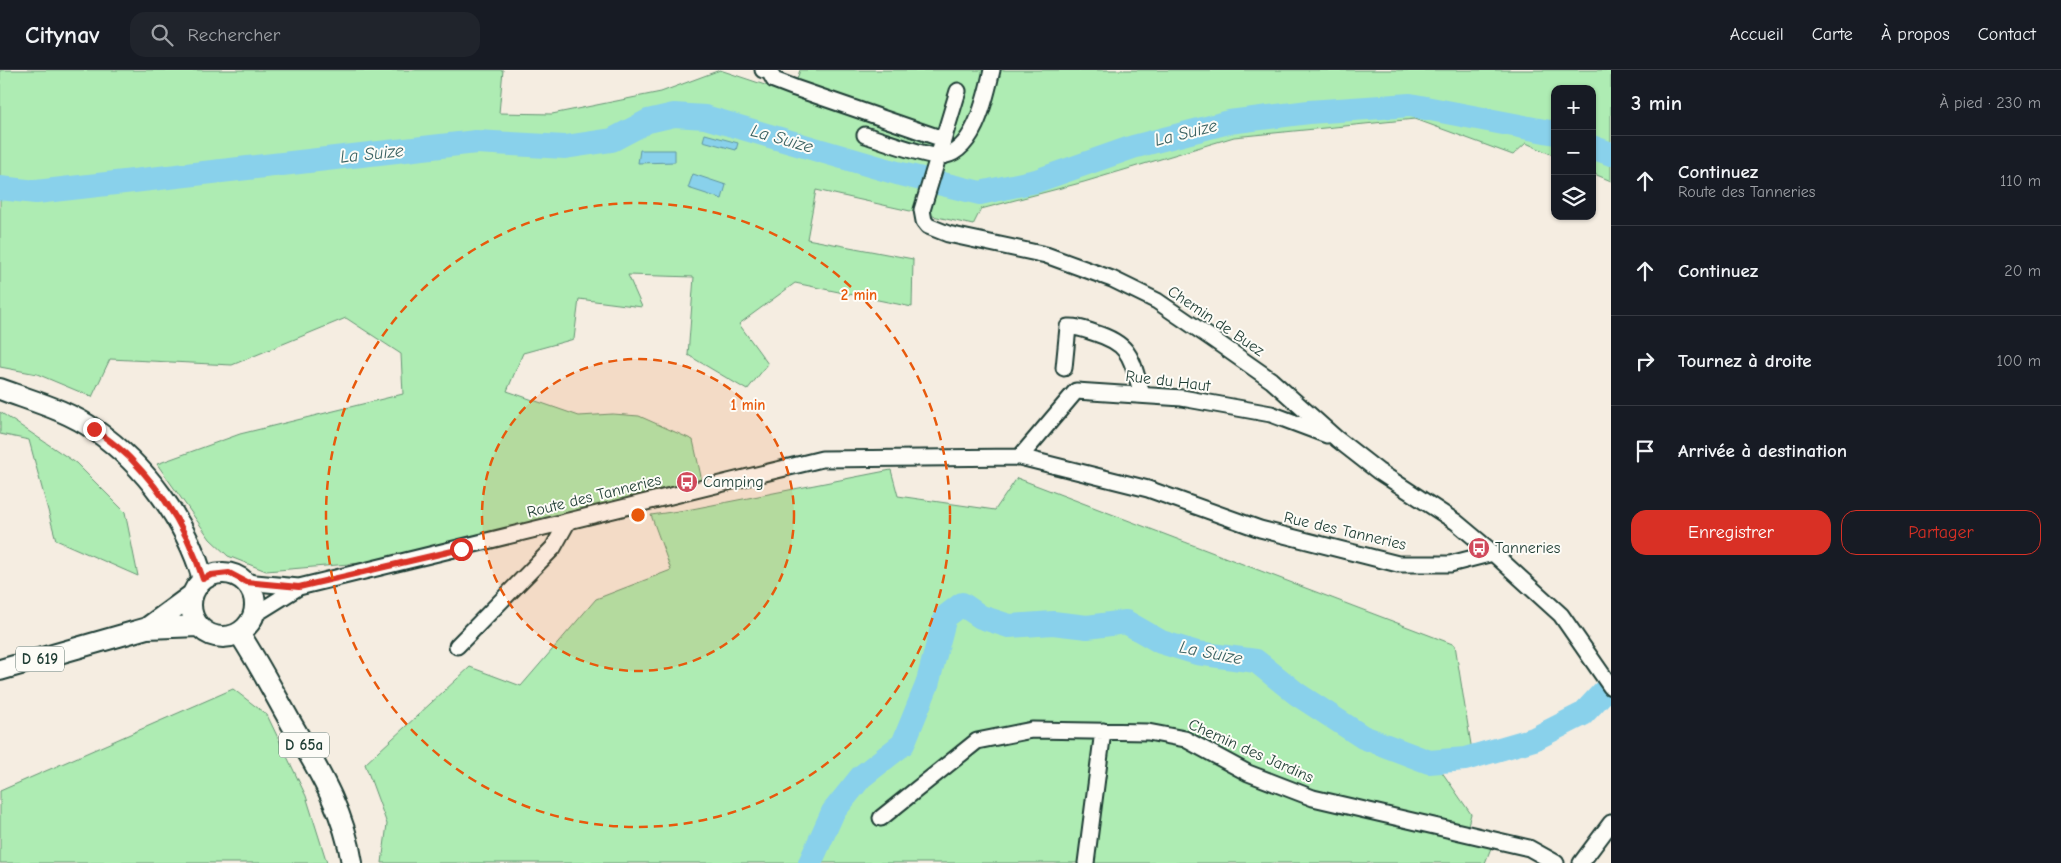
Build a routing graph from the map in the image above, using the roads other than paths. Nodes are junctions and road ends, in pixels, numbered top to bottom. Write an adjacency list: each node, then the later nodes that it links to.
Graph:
1 (763, 70): 5 (street)
2 (992, 70): 6 (street)
3 (958, 91): 5 (street, Chemin de Buez)
4 (864, 135): 6 (street)
5 (943, 139): 6 (street, Chemin de Buez)
6 (938, 156): 10 (street, Chemin de Buez)
7 (1064, 368): 9 (street)
8 (0, 389): 15 (main road)
9 (1142, 394): 10 (street, Rue du Haut); 11 (street, Rue du Haut)
10 (1337, 439): 13 (street, Chemin de Buez)
11 (1020, 457): 12 (street, Route des Tanneries); 13 (street, Rue des Tanneries)
12 (568, 521): 16 (street, Route des Tanneries); 21 (street)
13 (1493, 553): 23 (street)
14 (246, 582): 15 (main road); 16 (street, Route des Tanneries); 17 (main road)
15 (197, 587): 18 (main road); 19 (main road, D 619)
16 (299, 587): 17 (street, Route des Tanneries)
17 (254, 615): 20 (main road)
18 (198, 626): 19 (main road, D 619); 20 (main road)
19 (147, 628): 22 (main road, D 619)
20 (239, 633): 27 (main road, D 65a)
21 (458, 646)
22 (0, 670)
23 (1611, 687)
24 (1103, 731): 25 (street, Chemin des Jardins); 28 (street); 29 (street, Chemin des Jardins)
25 (881, 818)
26 (1611, 823): 30 (street)
27 (352, 863)
28 (1086, 863)
29 (1556, 863)
30 (1581, 863)

